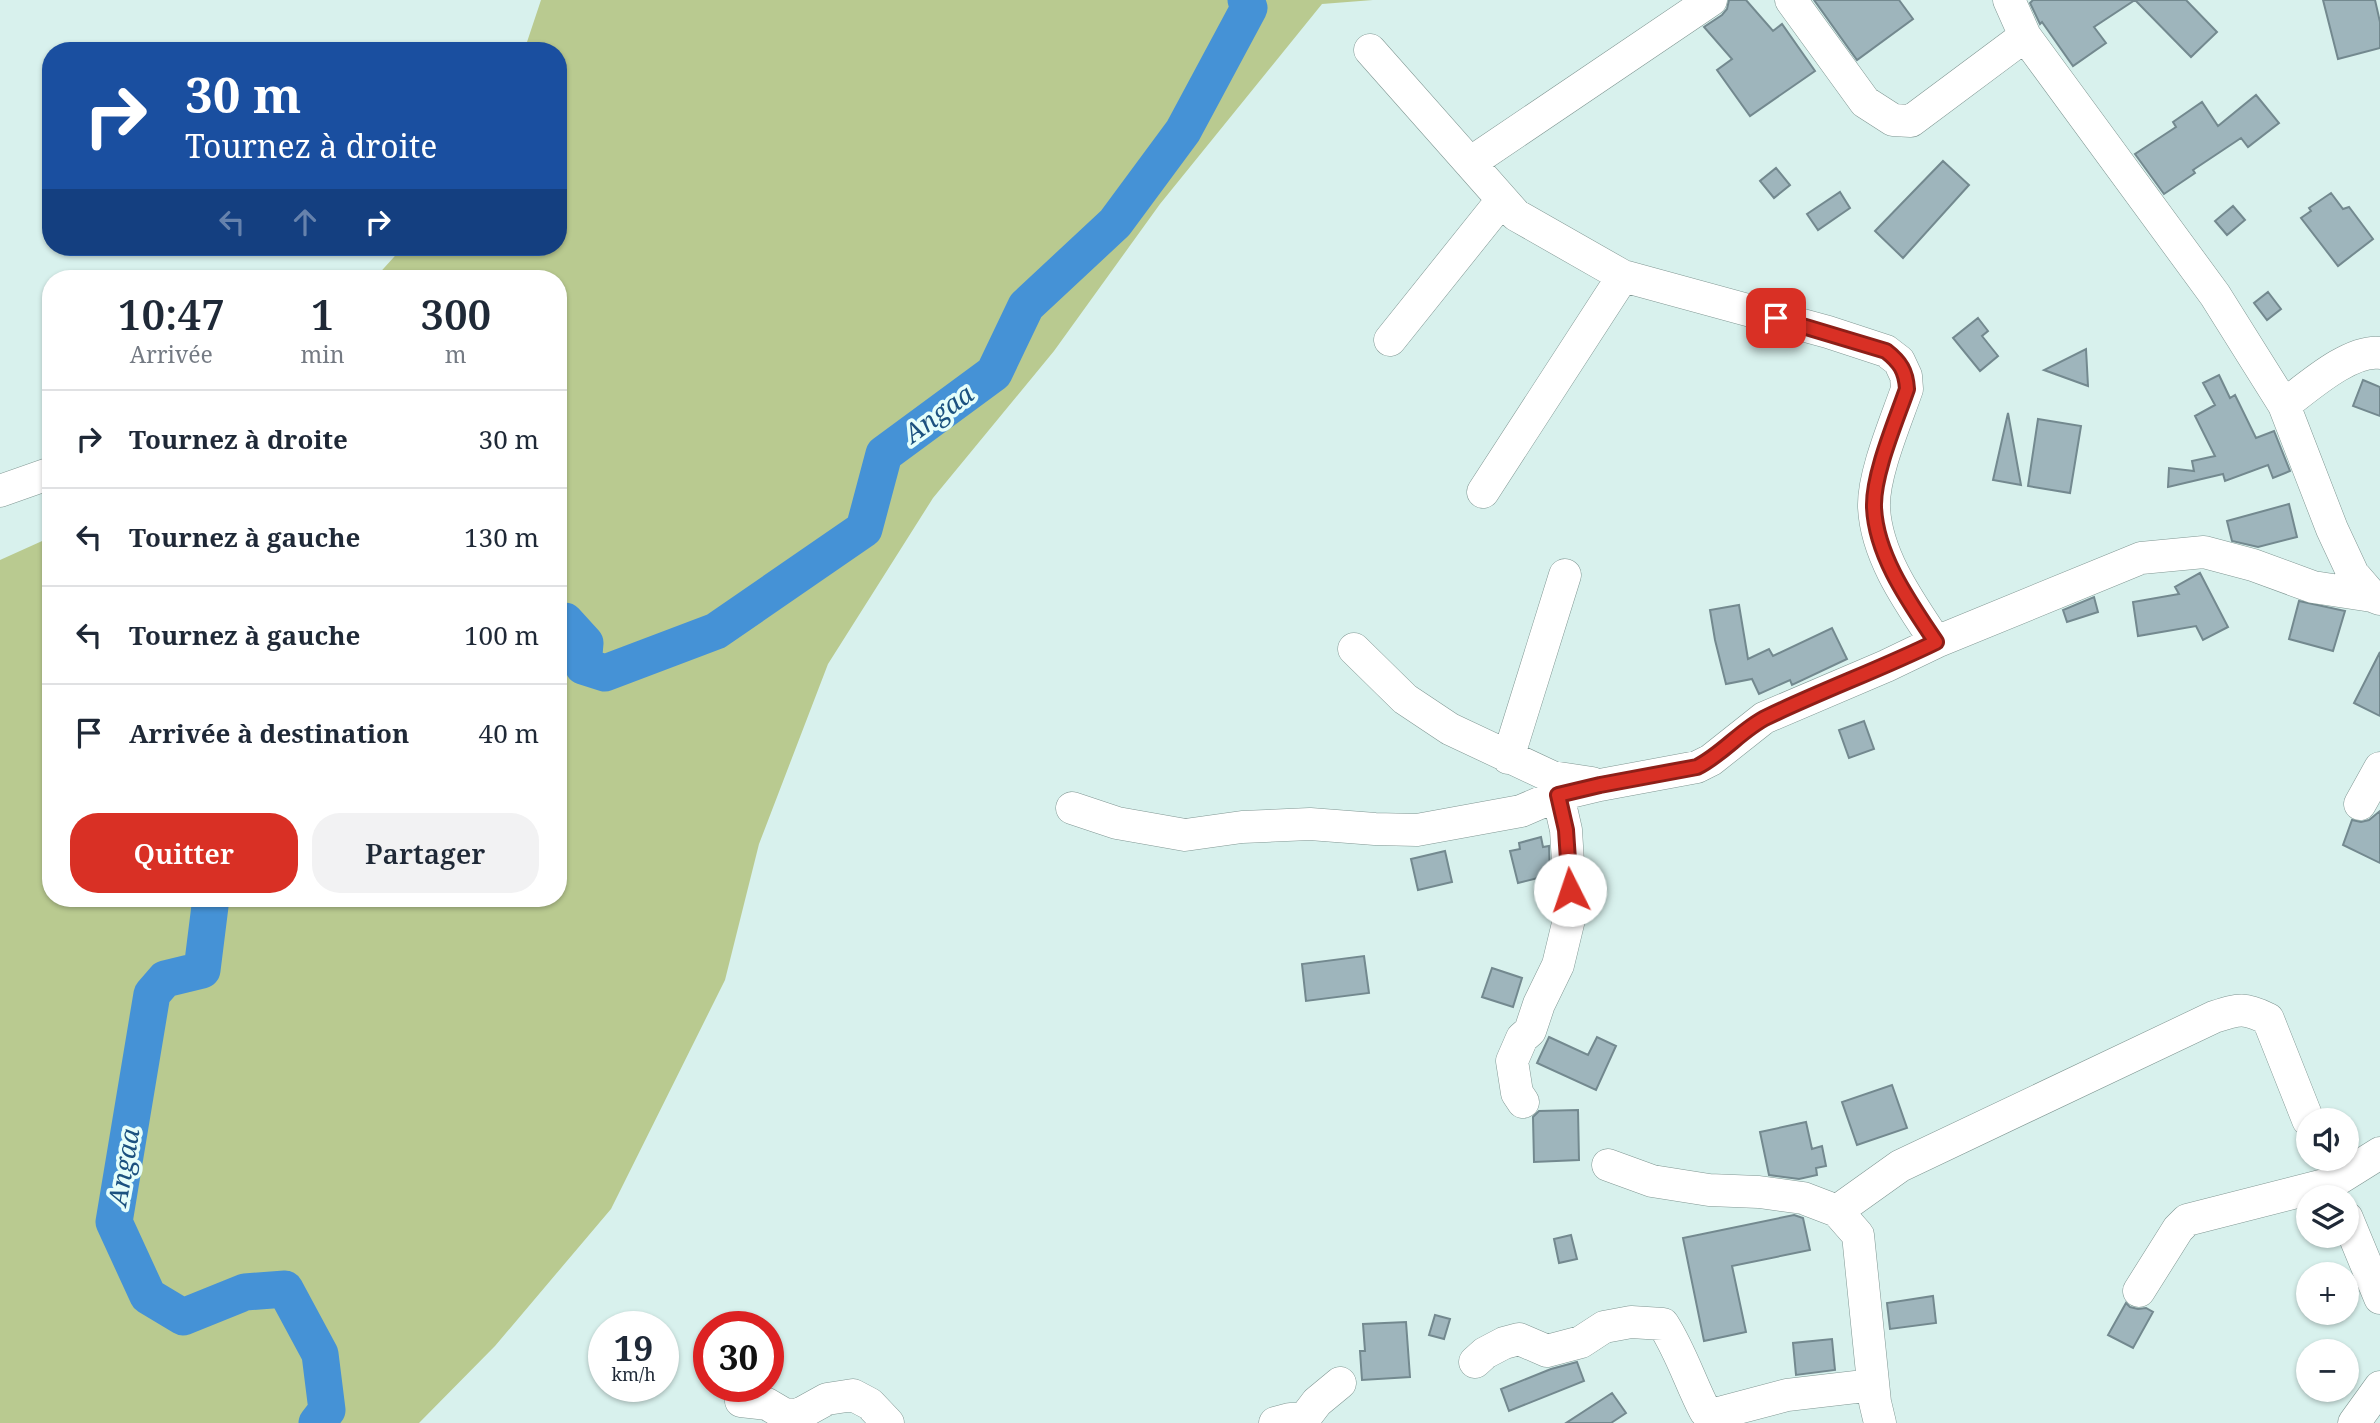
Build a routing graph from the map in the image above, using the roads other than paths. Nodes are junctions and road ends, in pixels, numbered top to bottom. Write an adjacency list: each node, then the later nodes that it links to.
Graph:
1 (1711, 0): 6 (street)
2 (1791, 0): 4 (street)
3 (2009, 0): 4 (street)
4 (2025, 36): 11 (street)
5 (1370, 50): 6 (street)
6 (1470, 163): 7 (street)
7 (1502, 200): 8 (street); 9 (street)
8 (1623, 276): 14 (street); 17 (street)
9 (1390, 340)
10 (2380, 353): 11 (street)
11 (2284, 405): 16 (street)
12 (42, 476): 13 (street)
13 (0, 491)
14 (1483, 492)
15 (1565, 575): 19 (street)
16 (2376, 598): 17 (street)
17 (1936, 642): 21 (street)
18 (1354, 649): 19 (street)
19 (1508, 758): 21 (street)
20 (2380, 768): 23 (street)
21 (1600, 785): 22 (street)
22 (1558, 795): 24 (street); 25 (street)
23 (2360, 804)
24 (1072, 808)
25 (1523, 1102)
26 (2303, 1108): 30 (street)
27 (2380, 1153): 29 (street)
28 (1608, 1166): 30 (street)
29 (2331, 1180): 32 (street)
30 (1837, 1211): 36 (street)
31 (2359, 1247): 33 (street)
32 (2139, 1291)
33 (2380, 1298)
34 (1475, 1362): 36 (street)
35 (1340, 1383): 39 (street)
36 (1873, 1385): 41 (street)
37 (2380, 1387): 42 (street)
38 (750, 1402): 40 (street)
39 (1294, 1422)
40 (888, 1423)
41 (1880, 1423)
42 (2354, 1423)

